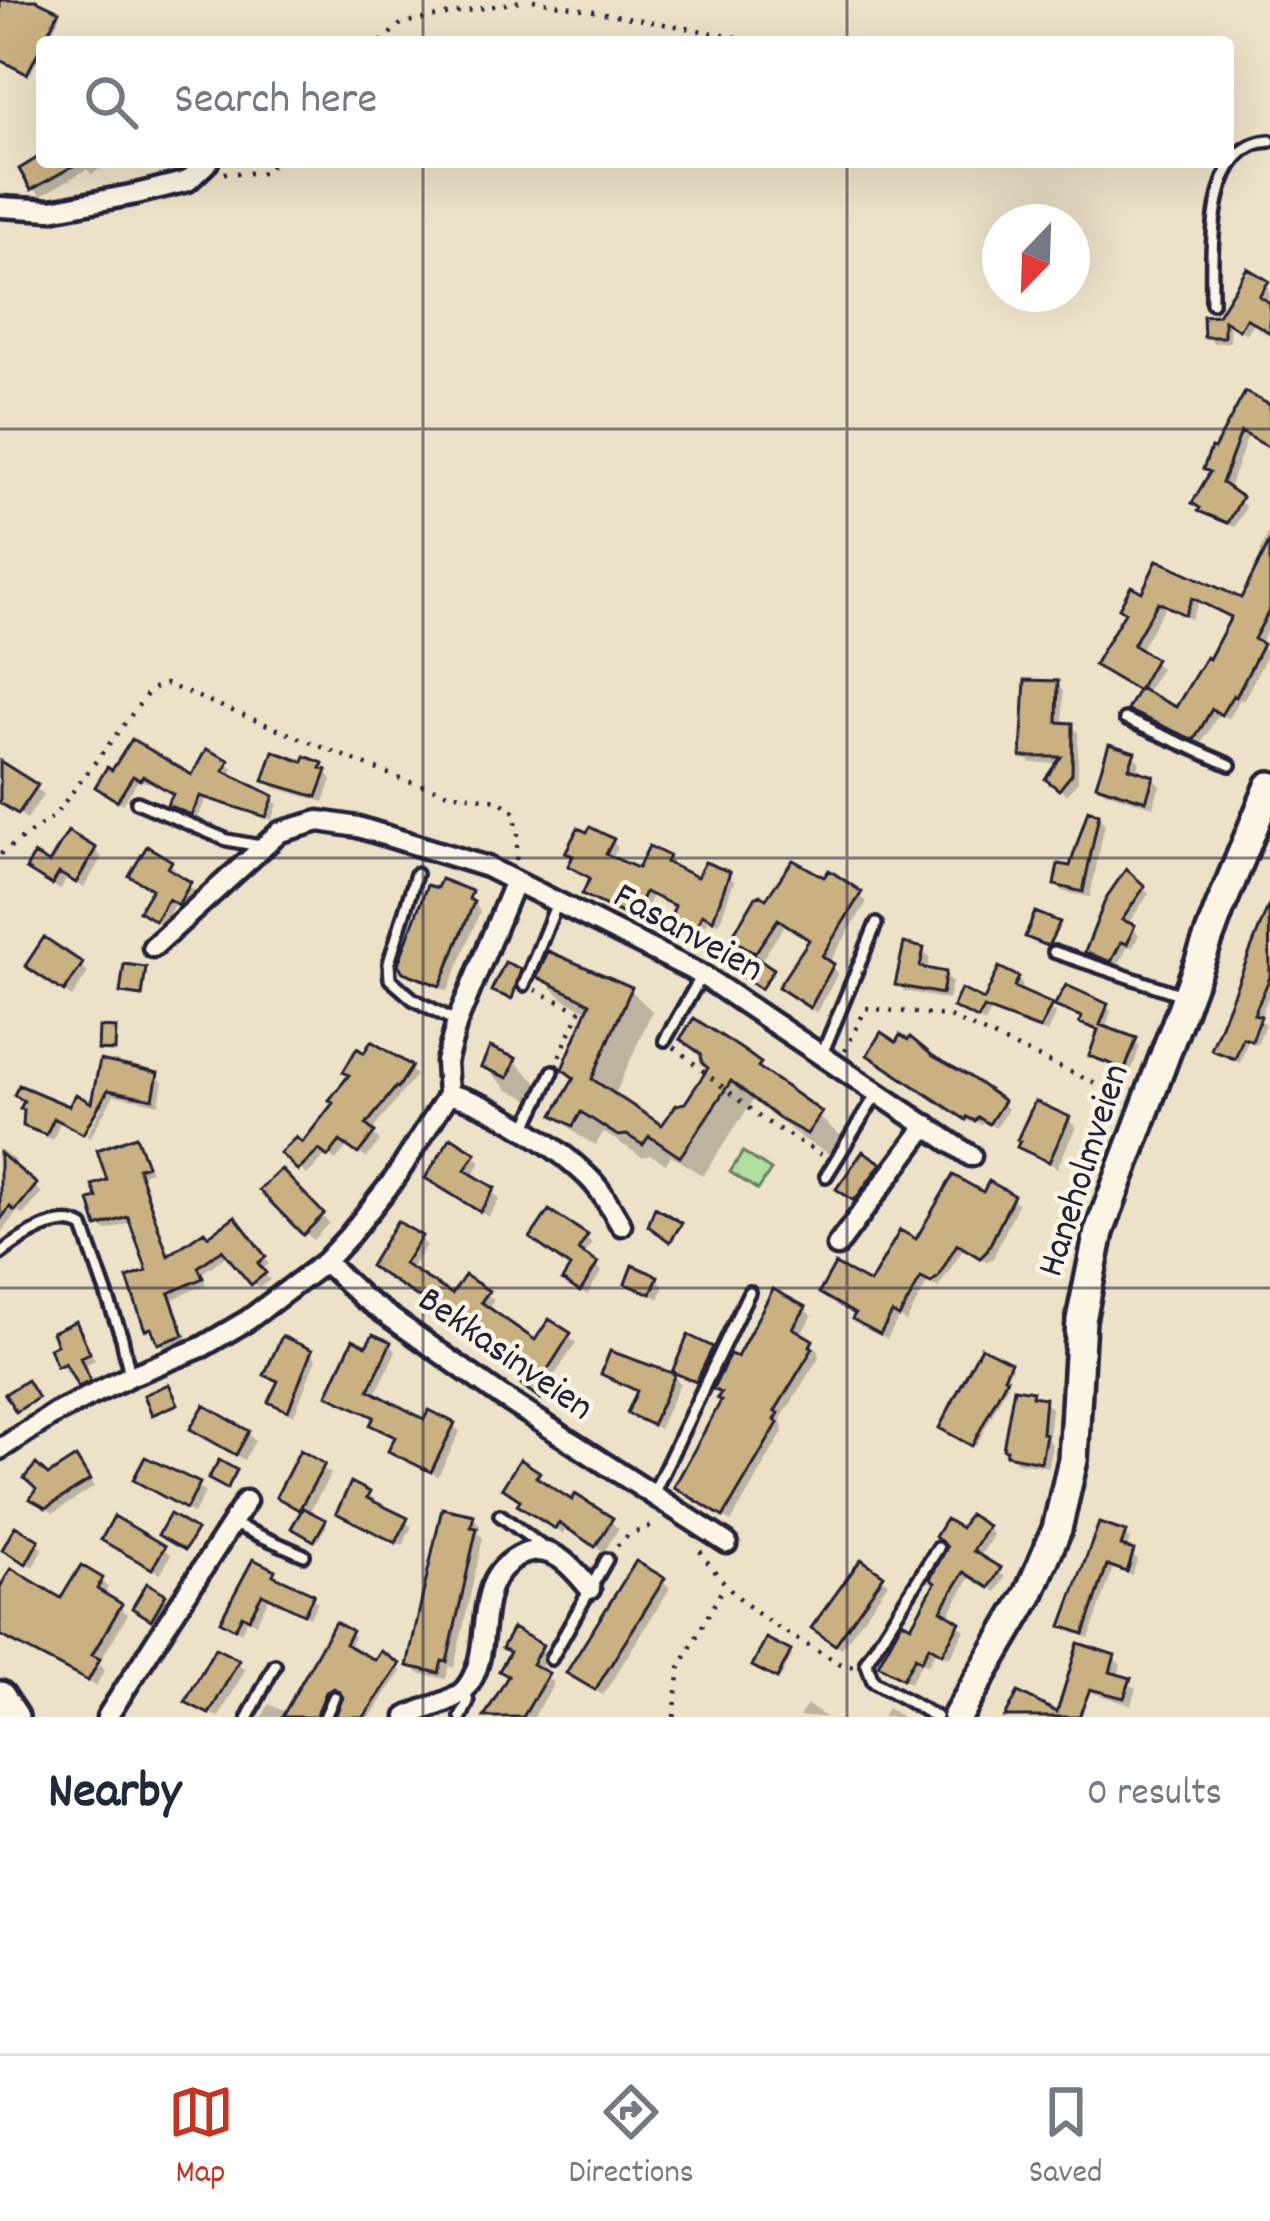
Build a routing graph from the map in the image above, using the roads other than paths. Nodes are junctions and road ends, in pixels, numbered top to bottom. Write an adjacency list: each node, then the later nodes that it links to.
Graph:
1 (1270, 141): 2 (lane)
2 (1234, 158)
3 (204, 168): 5 (street)
4 (1230, 168): 6 (lane)
5 (0, 207)
6 (1212, 303)
7 (1125, 718): 8 (lane)
8 (1230, 765)
9 (1270, 786): 20 (main road, Haneholmveien)
10 (137, 802): 11 (lane)
11 (260, 846): 13 (street, Fasanveien); 16 (street)
12 (416, 874): 21 (lane)
13 (514, 883): 14 (street, Fasanveien); 21 (street)
14 (557, 903): 18 (street, Fasanveien); 19 (lane)
15 (876, 924): 23 (lane)
16 (154, 947)
17 (1054, 952): 20 (lane)
18 (702, 975): 22 (lane); 23 (street, Fasanveien)
19 (524, 986)
20 (1187, 996): 60 (main road, Haneholmveien)
21 (457, 1022): 26 (street)
22 (665, 1040)
23 (830, 1059): 25 (street, Fasanveien)
24 (553, 1071): 28 (lane)
25 (878, 1092): 27 (street, Fasanveien); 30 (lane)
26 (448, 1095): 28 (street); 34 (street)
27 (927, 1125): 29 (street, Fasanveien); 32 (street)
28 (524, 1131): 31 (street)
29 (971, 1156)
30 (826, 1176)
31 (621, 1225)
32 (837, 1246)
33 (0, 1254): 36 (lane)
34 (325, 1262): 36 (street); 38 (street, Bekkasinveien)
35 (749, 1292): 38 (lane)
36 (130, 1376): 37 (street)
37 (0, 1449)
38 (652, 1496): 42 (street, Bekkasinveien)
39 (246, 1501): 41 (street)
40 (500, 1515): 44 (lane)
41 (230, 1523): 45 (lane); 53 (street)
42 (727, 1543)
43 (938, 1549): 59 (lane)
44 (548, 1552): 47 (street); 50 (street)
45 (304, 1555)
46 (608, 1559): 47 (lane)
47 (590, 1588): 48 (lane)
48 (551, 1659)
49 (275, 1665): 55 (lane)
50 (464, 1690): 57 (street); 58 (lane)
51 (0, 1696): 54 (main road)
52 (334, 1697): 56 (lane)
53 (114, 1715)
54 (14, 1717)
55 (248, 1717)
56 (325, 1717)
57 (407, 1717)
58 (460, 1717)
59 (936, 1717)
60 (958, 1717)

